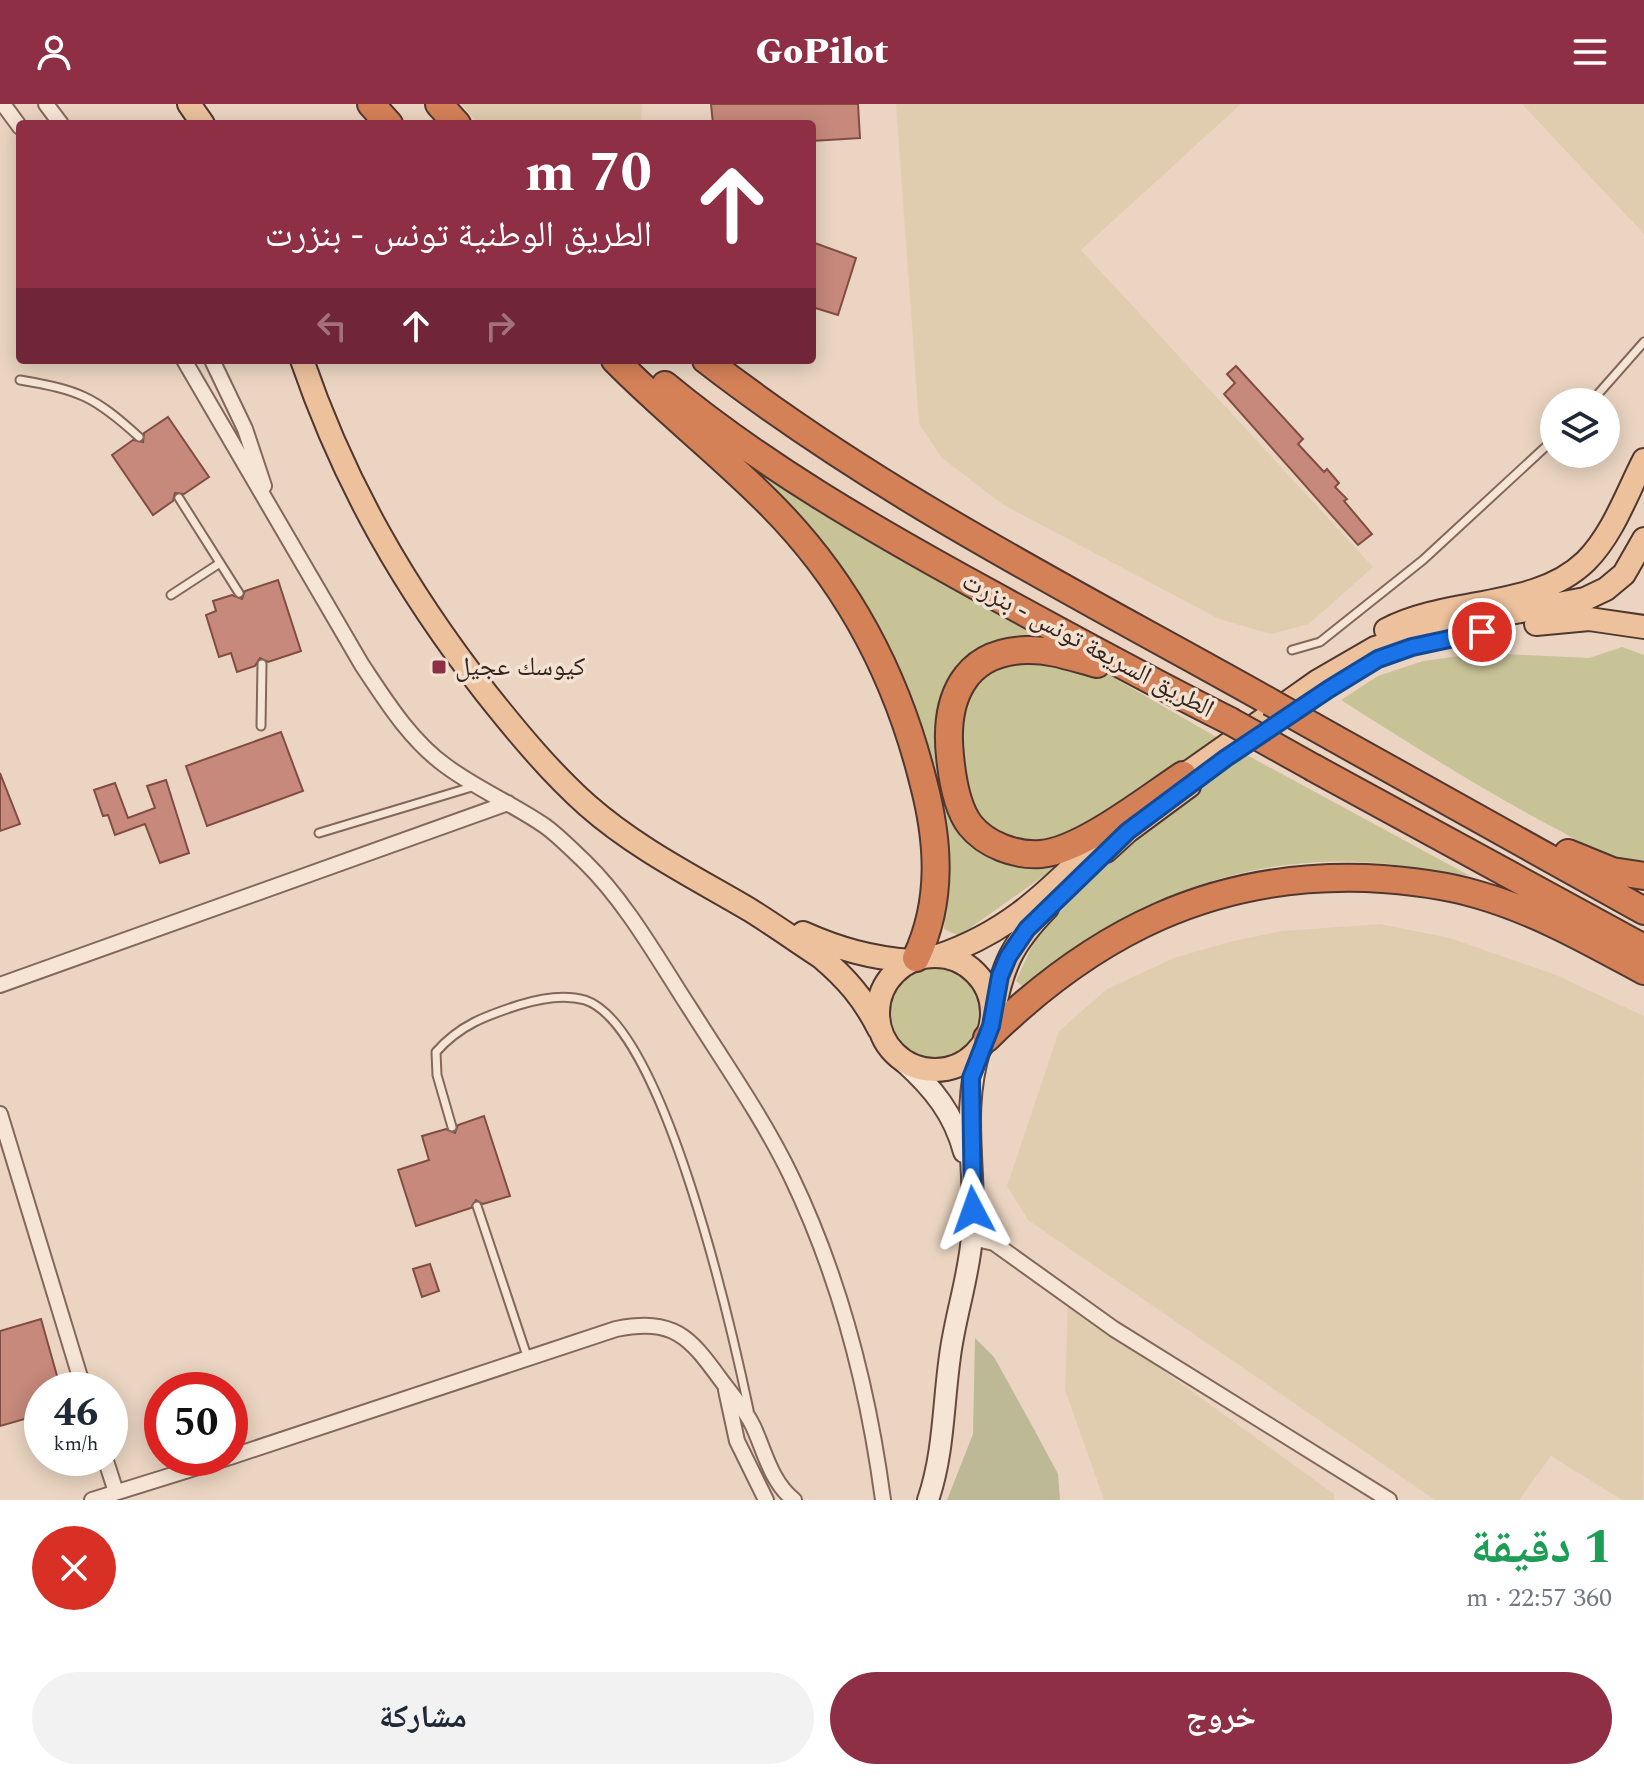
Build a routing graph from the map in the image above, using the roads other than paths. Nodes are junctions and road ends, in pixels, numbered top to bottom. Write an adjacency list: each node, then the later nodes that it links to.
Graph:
1 (3, 104): 6 (street)
2 (371, 104): 4 (highway)
3 (439, 104): 5 (highway)
4 (385, 120)
5 (453, 120)
6 (16, 122)
7 (1644, 342): 15 (lane)
8 (186, 364): 20 (street)
9 (214, 364): 20 (street)
10 (303, 364): 37 (main road)
11 (619, 364): 40 (highway)
12 (639, 364): 28 (highway, الطريق السريعة تونس - بنزرت)
13 (711, 364): 33 (highway, الطريق السريعة تونس - بنزرت, bridge)
14 (20, 380): 16 (lane)
15 (1603, 388)
16 (139, 437)
17 (1540, 452): 26 (lane)
18 (1644, 460): 29 (main road)
19 (179, 498): 22 (lane)
20 (268, 502): 32 (street)
21 (1644, 539): 29 (main road)
22 (220, 563): 23 (lane); 24 (lane)
23 (239, 593)
24 (171, 595)
25 (1644, 627): 44 (main road)
26 (1292, 650)
27 (262, 664): 30 (lane)
28 (1142, 678): 31 (highway); 39 (highway, الطريق السريعة تونس - بنزرت, bridge)
29 (1318, 681): 31 (main road)
30 (261, 726)
31 (1183, 775): 40 (main road)
32 (478, 786): 34 (street); 35 (lane)
33 (1428, 790): 36 (highway); 38 (highway, الطريق السريعة تونس - بنزرت)
34 (508, 803): 42 (street); 62 (street)
35 (319, 833)
36 (1644, 876)
37 (751, 911): 40 (main road); 43 (main road)
38 (1644, 911)
39 (1644, 948)
40 (922, 958): 43 (main road); 44 (main road)
41 (1644, 971): 44 (highway)
42 (0, 985)
43 (879, 1029): 45 (main road)
44 (987, 1034): 45 (main road); 48 (main road)
45 (904, 1062): 48 (main road)
46 (0, 1114): 52 (street)
47 (452, 1127): 54 (lane)
48 (970, 1175): 50 (main road)
49 (477, 1206): 51 (lane)
50 (972, 1238): 63 (main road); 64 (street)
51 (528, 1359): 53 (street); 55 (street)
52 (79, 1372)
53 (725, 1386): 54 (street); 60 (street)
54 (752, 1423): 61 (street)
55 (248, 1451)
56 (111, 1476): 58 (street)
57 (169, 1476): 58 (street)
58 (116, 1492): 59 (street)
59 (92, 1500)
60 (766, 1500)
61 (794, 1500)
62 (883, 1500)
63 (928, 1500)
64 (1389, 1500)

